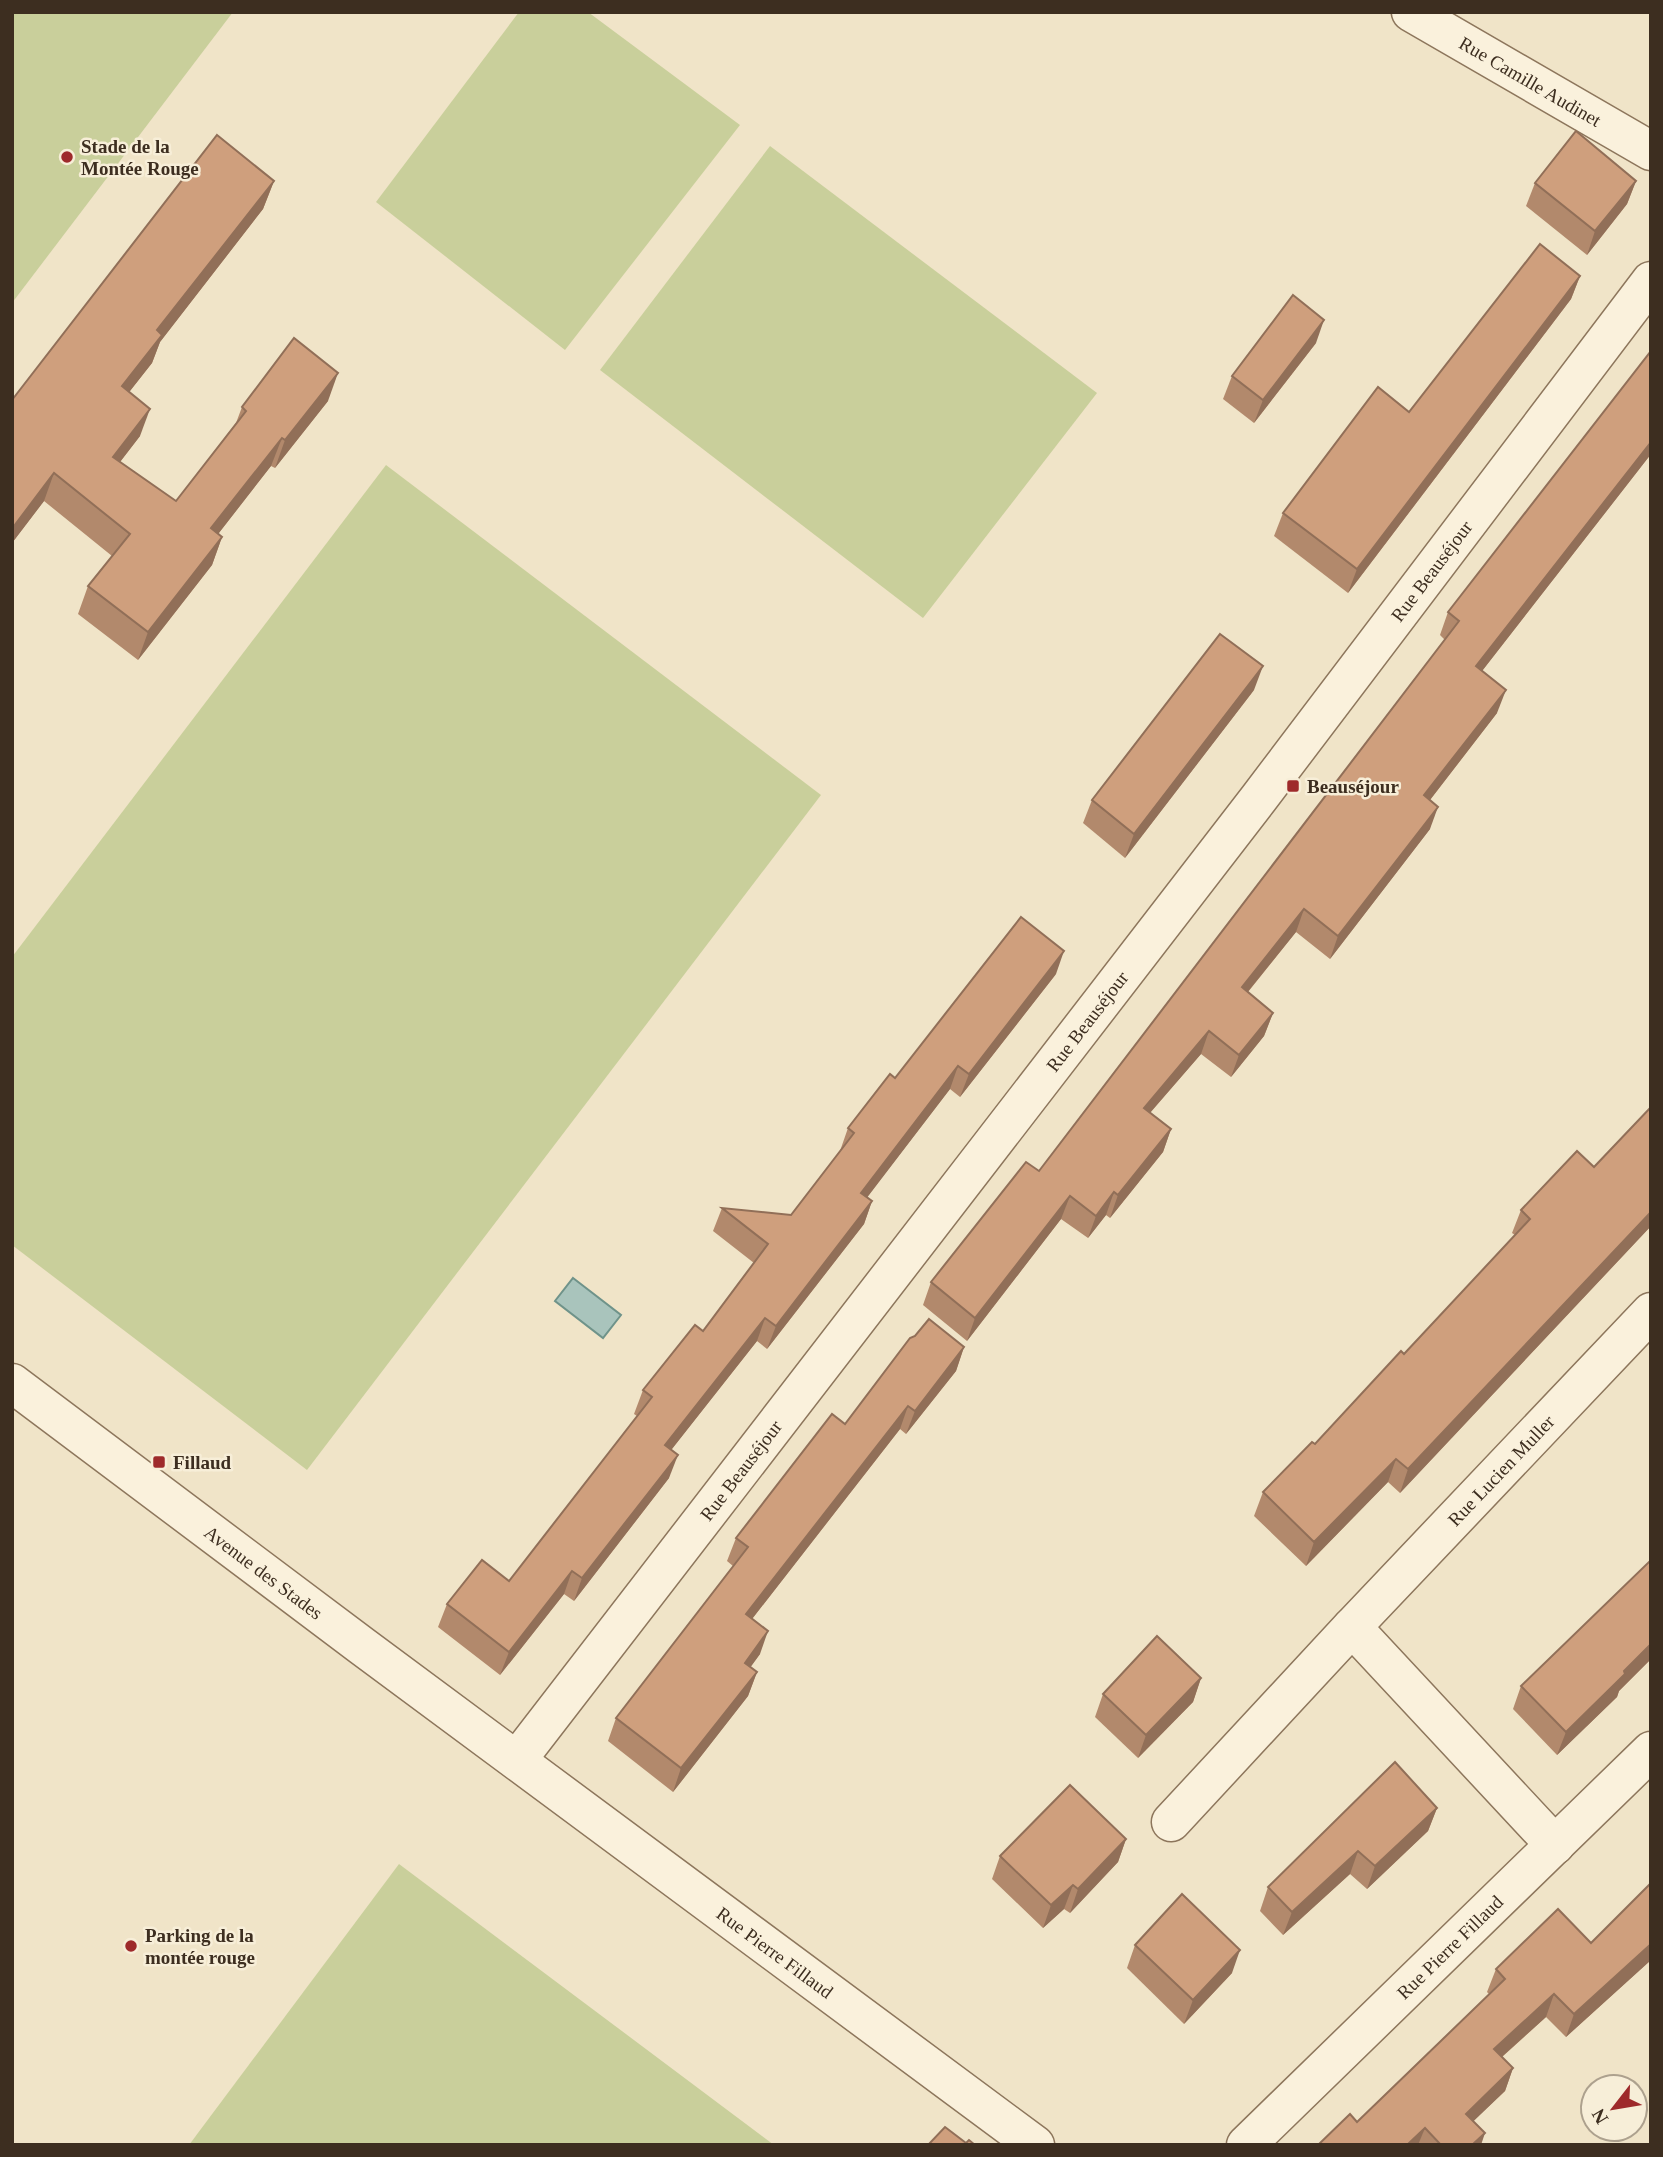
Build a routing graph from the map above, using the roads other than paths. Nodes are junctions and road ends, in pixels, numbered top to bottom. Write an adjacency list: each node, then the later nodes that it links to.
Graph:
1 (1411, 12): 2 (street, Rue Camille Audinet)
2 (1651, 151)
3 (1651, 281): 8 (street, Rue Beauséjour)
4 (1651, 1312): 6 (street, Rue Lucien Muller)
5 (12, 1383): 8 (street, Avenue des Stades)
6 (1352, 1627): 9 (street, Rue Lucien Muller); 10 (street)
7 (1651, 1751): 10 (street, Rue Pierre Fillaud)
8 (517, 1759): 11 (street, Rue Pierre Fillaud)
9 (1171, 1822)
10 (1555, 1845): 12 (street, Rue Pierre Fillaud)
11 (1035, 2145)
12 (1246, 2145)

